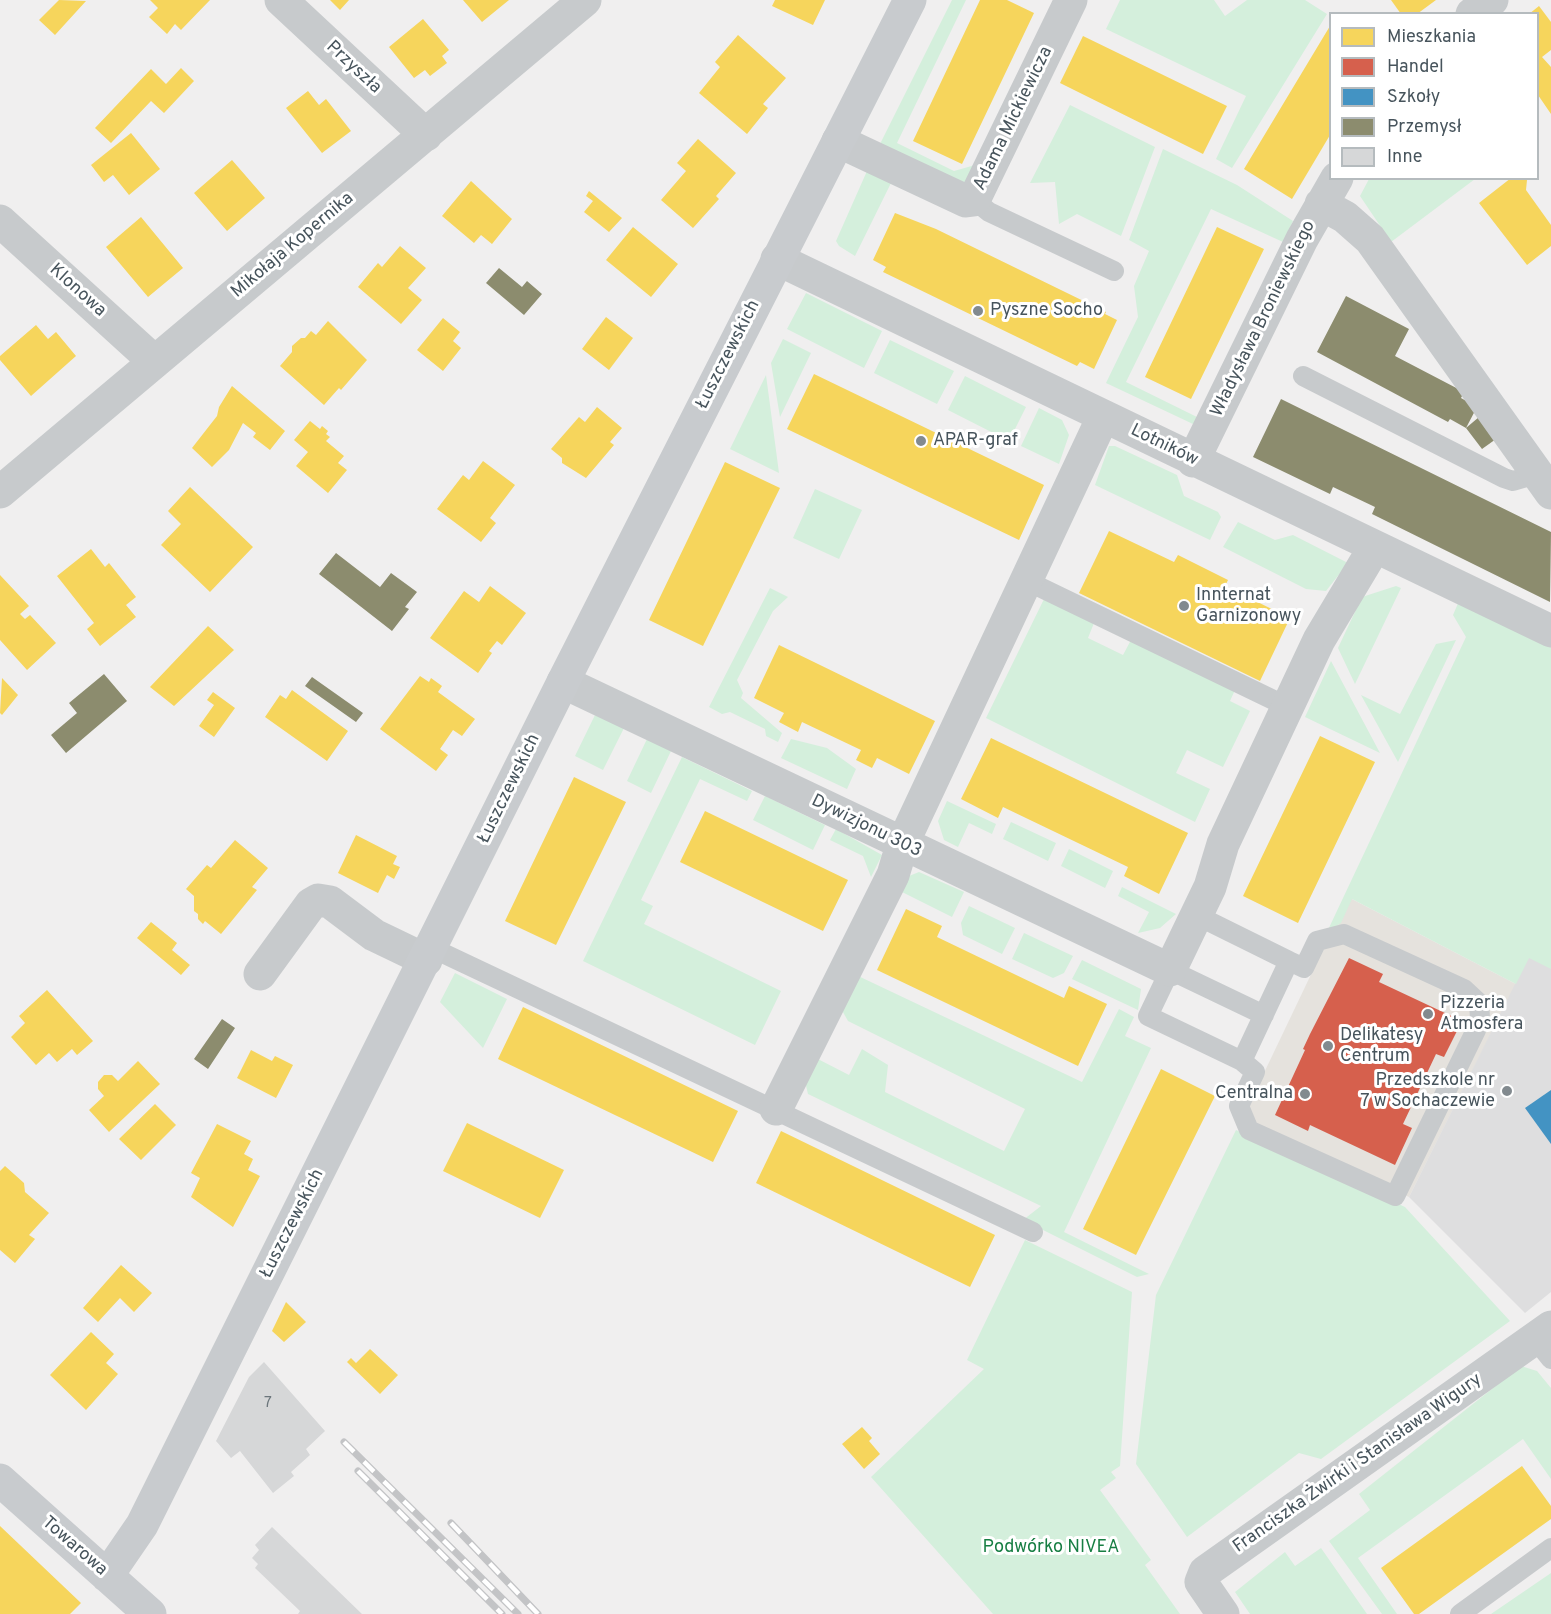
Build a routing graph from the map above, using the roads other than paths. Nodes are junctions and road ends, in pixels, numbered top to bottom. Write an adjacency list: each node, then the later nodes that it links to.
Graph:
1 (280, 0): 7 (street, Przyszła)
2 (585, 0): 7 (street, Mikołaja Kopernika)
3 (910, 0): 8 (street, Łuszczewskich)
4 (1071, 0): 10 (street, Adama Mickiewicza)
5 (1492, 0): 6 (street)
6 (1475, 12)
7 (426, 135): 14 (street, Mikołaja Kopernika)
8 (838, 141): 10 (street, Adama Mickiewicza); 12 (street, Łuszczewskich)
9 (1329, 191): 17 (street, Władysława Broniewskiego); 18 (street)
10 (974, 200): 13 (lane)
11 (0, 221): 14 (street, Klonowa)
12 (777, 259): 16 (street, Lotników); 23 (street, Łuszczewskich)
13 (1114, 272)
14 (154, 362): 19 (street, Mikołaja Kopernika)
15 (1303, 376): 18 (lane)
16 (1103, 417): 17 (street, Lotników); 21 (street)
17 (1193, 461): 20 (street, Lotników)
18 (1544, 484)
19 (0, 492)
20 (1374, 548): 22 (street, Lotników); 24 (street)
21 (1025, 580): 24 (lane); 25 (street)
22 (1551, 631)
23 (563, 682): 25 (street, Dywizjonu 303); 27 (street, Łuszczewskich)
24 (1287, 707): 26 (street)
25 (902, 845): 29 (street, Dywizjonu 303); 33 (street)
26 (1196, 915): 28 (lane); 29 (street)
27 (429, 954): 30 (street); 33 (lane); 38 (street, Łuszczewskich)
28 (1288, 961): 31 (lane); 32 (lane)
29 (1170, 970): 31 (lane); 32 (lane)
30 (260, 974)
31 (1264, 1015): 32 (lane)
32 (1242, 1061)
33 (776, 1109): 34 (lane)
34 (1033, 1232)
35 (1546, 1342): 40 (street, Franciszka Żwirki i Stanisława Wigury)
36 (0, 1480): 38 (street, Towarowa)
37 (1551, 1548): 41 (lane)
38 (107, 1576): 39 (street, Towarowa)
39 (150, 1614)
40 (1223, 1614)
41 (1460, 1614)

